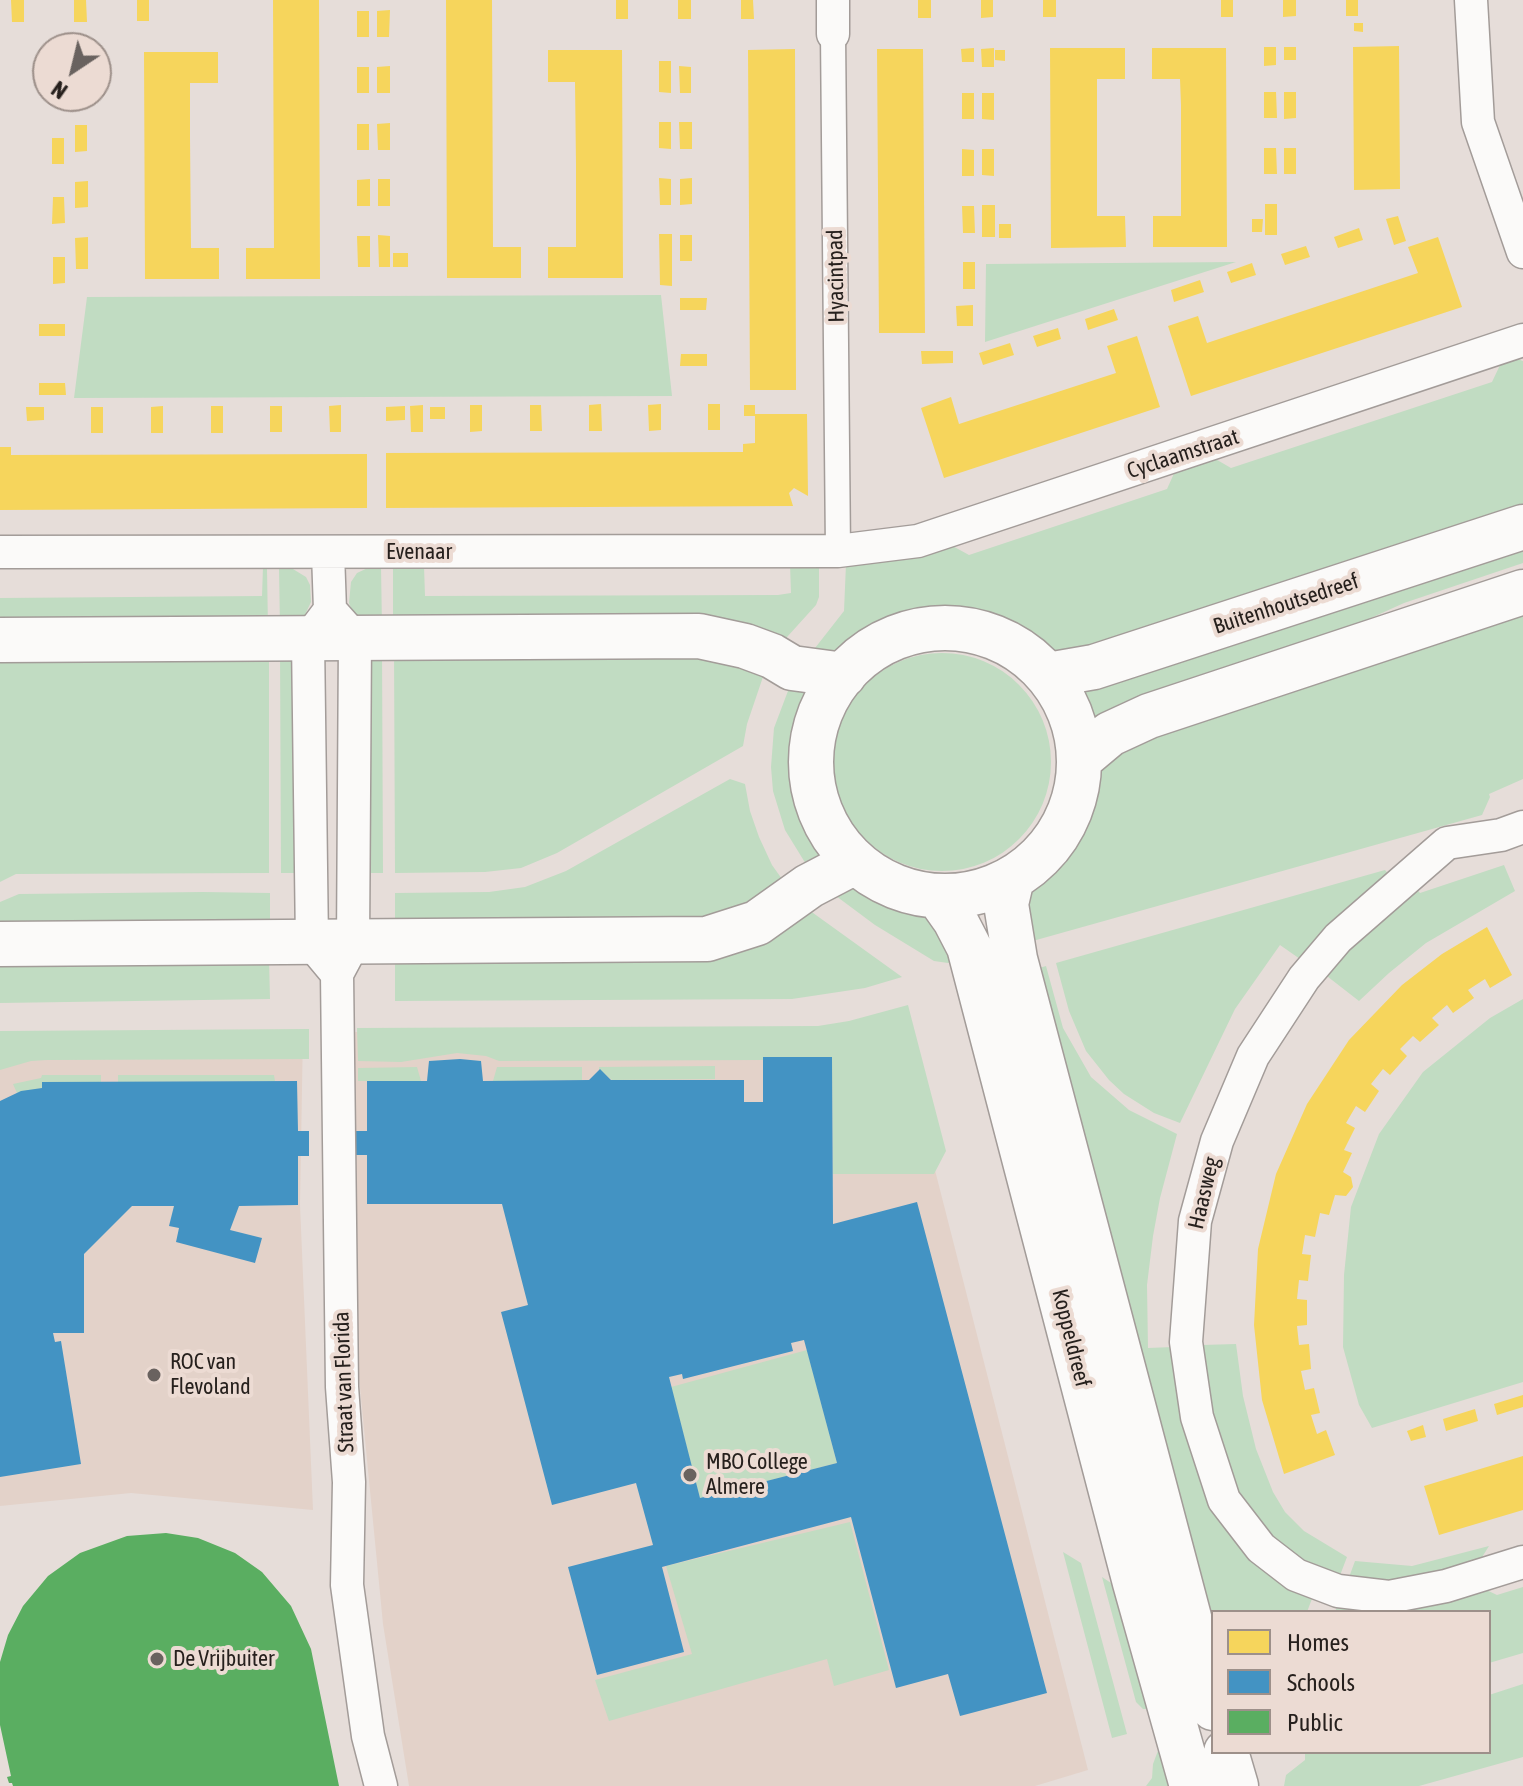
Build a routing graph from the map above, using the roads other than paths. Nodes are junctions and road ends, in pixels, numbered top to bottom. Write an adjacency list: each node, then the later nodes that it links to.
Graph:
1 (833, 0): 3 (street, Hyacintpad)
2 (1471, 0): 4 (street)
3 (833, 34): 7 (street, Hyacintpad)
4 (1523, 252)
5 (1523, 340): 7 (street, Cyclaamstraat)
6 (1523, 527): 14 (main road, Buitenhoutsedreef)
7 (838, 551): 9 (street, Evenaar)
8 (0, 552): 9 (street, Evenaar)
9 (328, 553): 11 (street)
10 (1523, 592): 15 (main road)
11 (331, 629): 12 (main road); 13 (main road); 21 (street); 21 (street)
12 (0, 640)
13 (844, 675): 14 (main road); 17 (main road)
14 (1048, 675): 15 (main road)
15 (1079, 760): 18 (main road)
16 (1523, 827): 22 (street, Haasweg)
17 (855, 862): 19 (main road); 21 (main road)
18 (1012, 878): 19 (main road); 23 (main road, Koppeldreef)
19 (938, 896): 26 (main road, Koppeldreef)
20 (0, 944): 21 (main road)
21 (334, 954): 25 (street, Straat van Florida)
22 (1523, 1562)
23 (1211, 1700)
24 (1227, 1754): 27 (main road)
25 (381, 1786)
26 (1192, 1786)
27 (1236, 1786)

